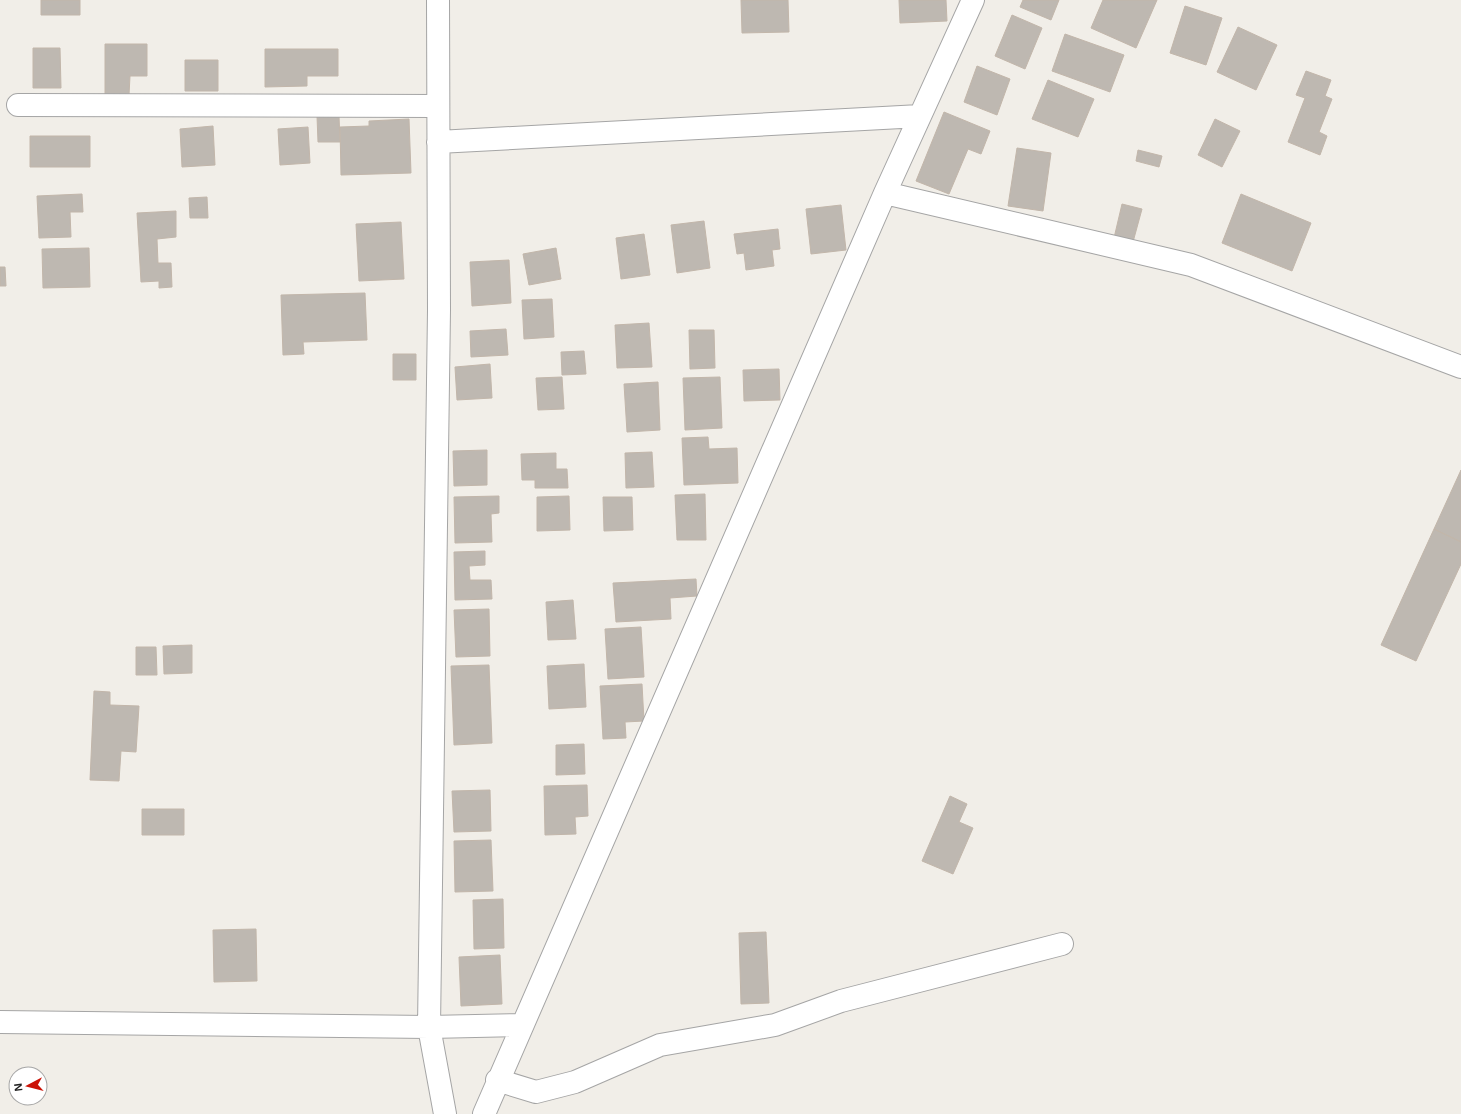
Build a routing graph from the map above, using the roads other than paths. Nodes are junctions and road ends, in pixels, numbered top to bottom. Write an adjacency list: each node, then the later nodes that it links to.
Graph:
1 (438, 0): 4 (street)
2 (973, 0): 5 (street)
3 (18, 104): 4 (street)
4 (438, 106): 6 (street)
5 (920, 116): 6 (street); 7 (street)
6 (438, 142): 12 (street)
7 (885, 193): 8 (street); 11 (street)
8 (1461, 367)
9 (1062, 944): 13 (street)
10 (0, 1022): 12 (street)
11 (521, 1025): 12 (street); 13 (street)
12 (429, 1027): 14 (street)
13 (497, 1080): 15 (street)
14 (444, 1114)
15 (484, 1114)

